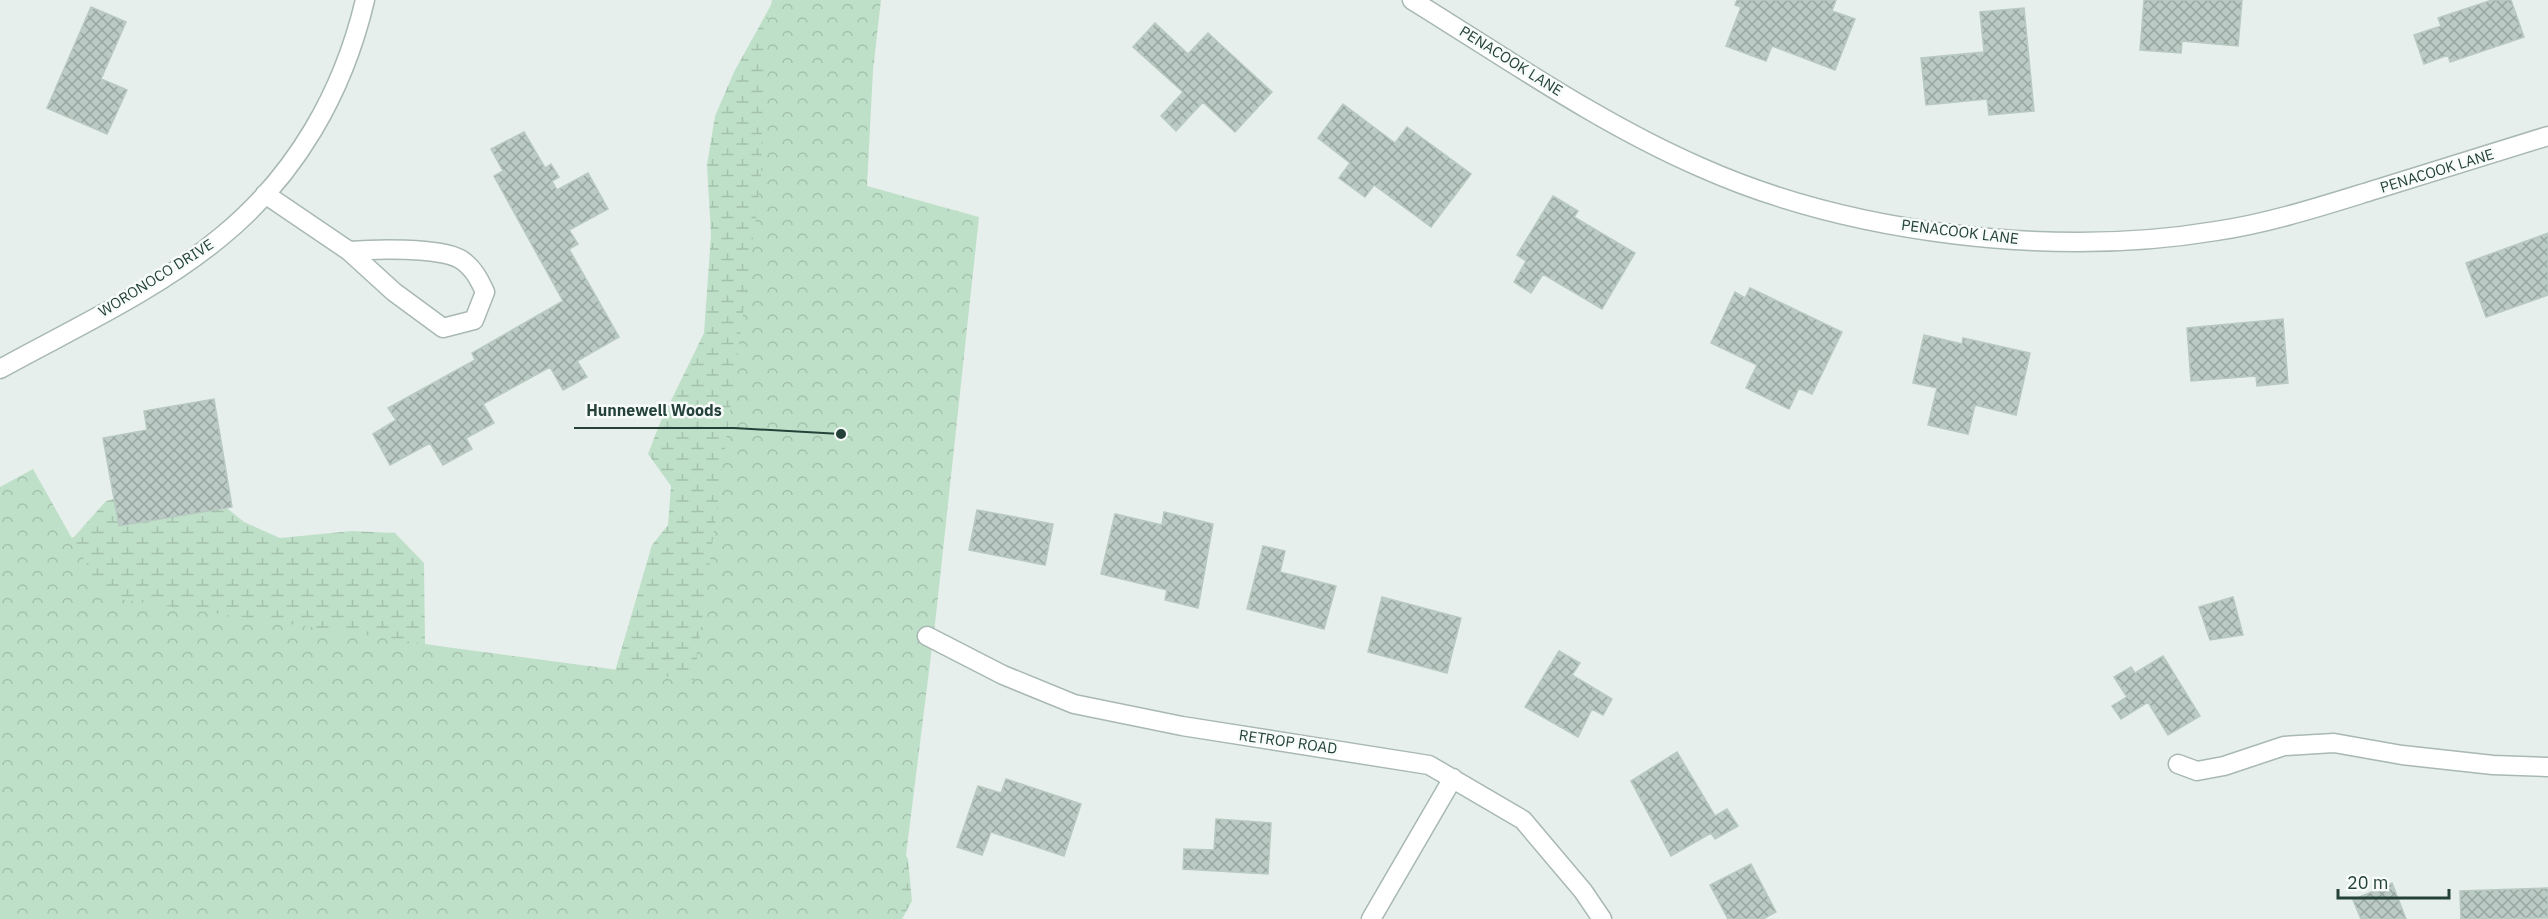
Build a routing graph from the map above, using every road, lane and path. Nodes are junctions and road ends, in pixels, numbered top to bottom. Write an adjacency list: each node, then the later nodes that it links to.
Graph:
1 (365, 0): 4 (street, WORONOCO DRIVE)
2 (1412, 0): 3 (street, PENACOOK LANE)
3 (2548, 136)
4 (265, 194): 5 (street); 6 (street, WORONOCO DRIVE)
5 (349, 251): 5 (street)
6 (0, 369)
7 (927, 636): 10 (street, RETROP ROAD)
8 (2178, 764): 9 (street)
9 (2548, 767)
10 (1453, 778): 11 (street); 12 (street, RETROP ROAD)
11 (1371, 919)
12 (1602, 919)

